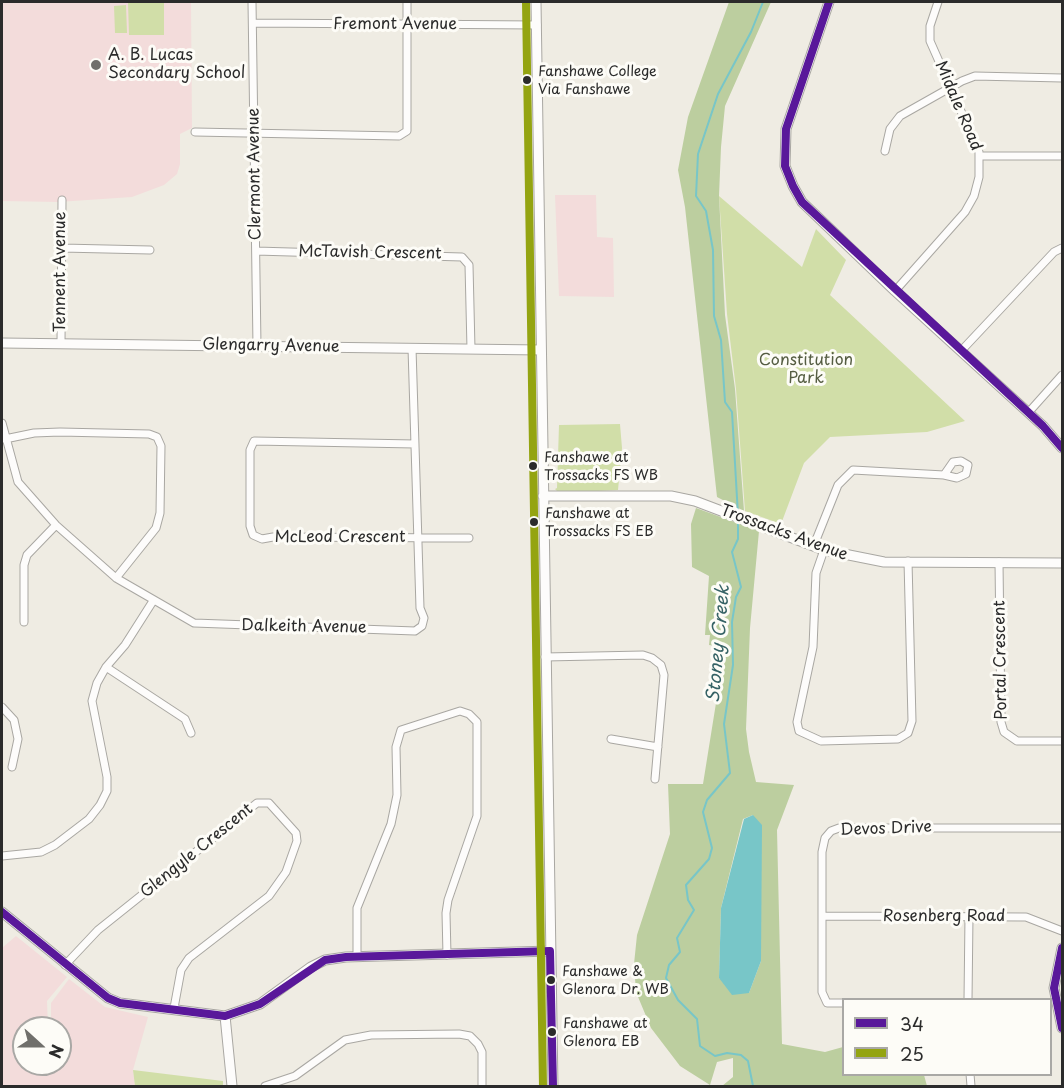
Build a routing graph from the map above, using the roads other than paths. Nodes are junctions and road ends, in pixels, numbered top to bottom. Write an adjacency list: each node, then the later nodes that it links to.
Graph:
1 (252, 2): 6 (street, Clermont Avenue)
2 (406, 2): 8 (street)
3 (536, 2): 7 (street)
4 (829, 2): 21 (street)
5 (938, 2): 10 (street, Midale Road)
6 (253, 23): 8 (street, Fremont Avenue); 12 (street, Clermont Avenue)
7 (537, 25): 8 (street, Fremont Avenue); 27 (street)
8 (408, 26): 12 (street)
9 (1062, 78): 10 (street)
10 (951, 86): 13 (street); 14 (street, Midale Road)
11 (195, 132): 12 (street)
12 (255, 133): 20 (street, Clermont Avenue)
13 (885, 151)
14 (980, 156): 15 (street); 21 (street, Midale Road)
15 (1062, 156)
16 (62, 200): 17 (street, Tennent Avenue)
17 (62, 248): 19 (street); 23 (street, Tennent Avenue)
18 (1062, 248): 28 (street)
19 (150, 250)
20 (256, 251): 24 (street, Clermont Avenue); 26 (street, McTavish Crescent)
21 (895, 291): 28 (street)
22 (2, 343): 23 (street, Glengarry Avenue)
23 (61, 344): 24 (street, Glengarry Avenue)
24 (257, 346): 25 (street, Glengarry Avenue)
25 (412, 348): 26 (street, Glengarry Avenue); 33 (street, Dalkeith Avenue)
26 (471, 349): 27 (street, Glengarry Avenue)
27 (541, 350): 36 (street)
28 (961, 351): 30 (street)
29 (1062, 375): 30 (street)
30 (1028, 412): 34 (street)
31 (2, 423): 32 (street, Dalkeith Avenue)
32 (5, 439): 37 (street, Dalkeith Avenue); 45 (street)
33 (415, 444): 38 (street, Dalkeith Avenue); 38 (street, McLeod Crescent)
34 (1062, 448)
35 (944, 475): 40 (street)
36 (543, 496): 40 (street, Trossacks Avenue); 48 (street)
37 (56, 525): 45 (street, Dalkeith Avenue); 47 (street)
38 (417, 538): 39 (street, McLeod Crescent); 46 (street, Dalkeith Avenue)
39 (468, 538)
40 (814, 545): 41 (street, Trossacks Avenue)
41 (824, 550): 42 (street, Trossacks Avenue); 42 (street)
42 (908, 561): 43 (street, Trossacks Avenue)
43 (999, 562): 44 (street, Trossacks Avenue); 53 (street, Portal Crescent)
44 (1062, 563)
45 (116, 578): 46 (street, Dalkeith Avenue)
46 (153, 601): 49 (street)
47 (24, 622)
48 (546, 657): 54 (street); 64 (street)
49 (106, 667): 51 (street); 58 (street)
50 (2, 707): 55 (street)
51 (191, 733)
52 (611, 739): 54 (street)
53 (1062, 741)
54 (658, 747): 56 (street)
55 (12, 767)
56 (656, 780)
57 (1062, 828): 60 (street, Devos Drive)
58 (2, 856)
59 (2, 912): 67 (street)
60 (823, 916): 61 (street, Rosenberg Road); 69 (street, Devos Drive)
61 (969, 916): 62 (street, Rosenberg Road); 68 (street)
62 (1062, 931)
63 (1062, 948): 72 (street)
64 (550, 951): 65 (street); 76 (street)
65 (447, 955): 66 (street); 66 (street)
66 (357, 957): 71 (street)
67 (65, 965): 70 (street); 70 (street, Glengyle Crescent)
68 (968, 998)
69 (842, 1004)
70 (174, 1008): 71 (street)
71 (225, 1016): 73 (street)
72 (1062, 1028)
73 (232, 1086)
74 (266, 1086): 75 (street)
75 (482, 1086)
76 (553, 1086)

